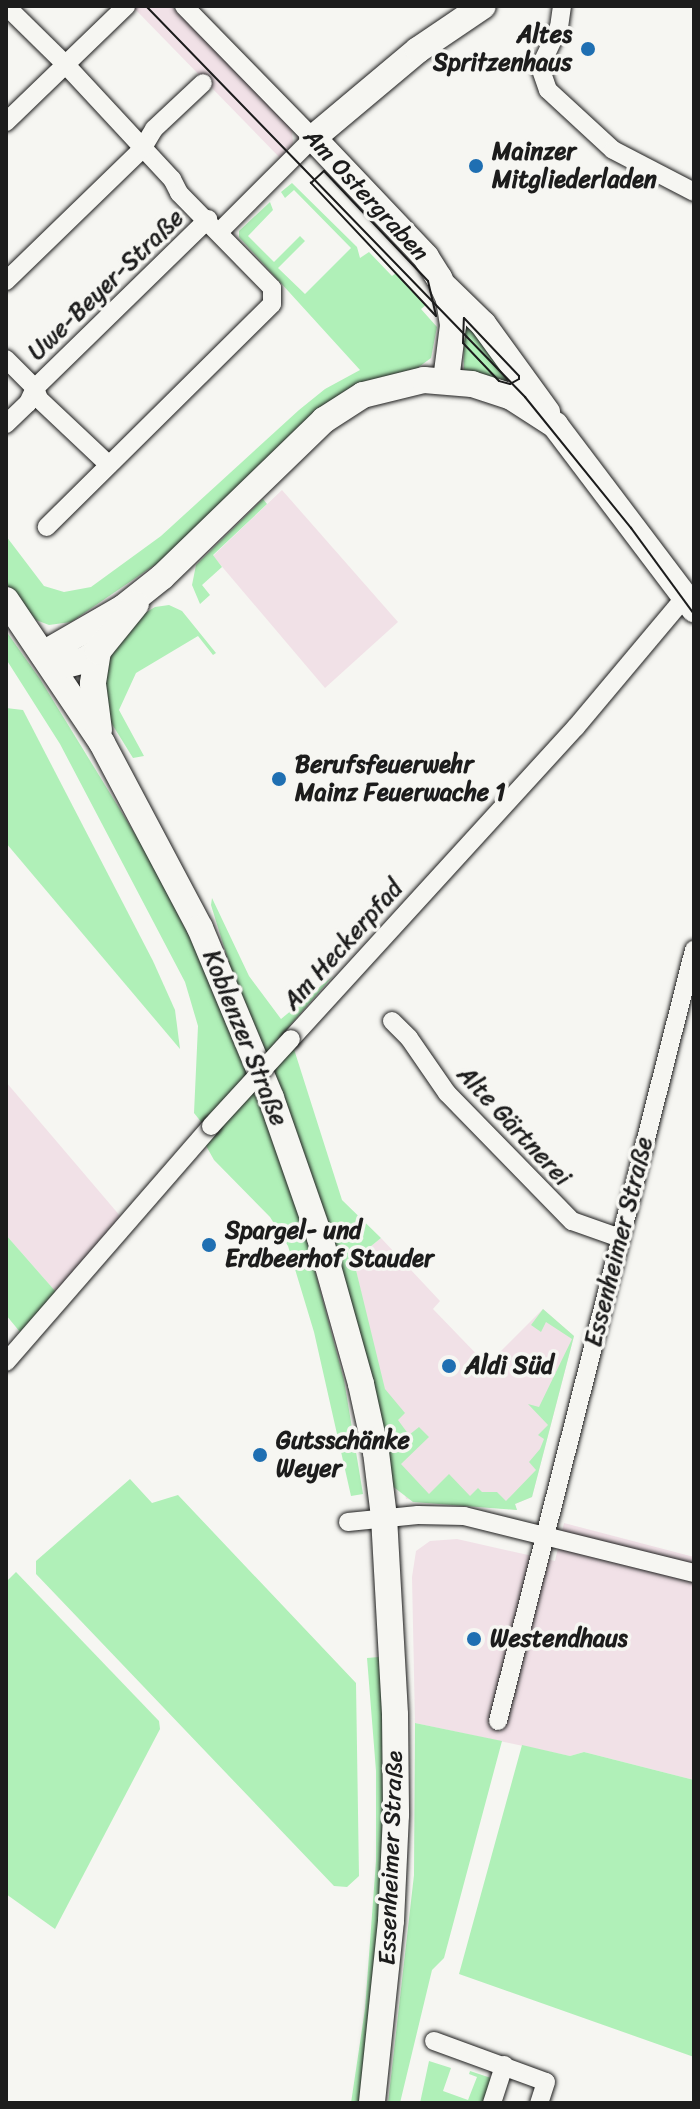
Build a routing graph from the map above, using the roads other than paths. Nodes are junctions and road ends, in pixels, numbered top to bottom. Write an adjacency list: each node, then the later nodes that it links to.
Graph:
1 (6, 6): 6 (street)
2 (126, 6): 6 (street)
3 (184, 6): 9 (street, Am Ostergraben)
4 (483, 6): 9 (street)
5 (562, 6): 11 (street)
6 (66, 65): 8 (street); 10 (street)
7 (203, 83): 10 (street)
8 (6, 122)
9 (313, 138): 12 (street); 14 (street, Am Ostergraben)
10 (142, 149): 12 (street); 13 (street)
11 (694, 192)
12 (214, 225): 17 (street, Uwe-Beyer-Straße); 20 (street, Uwe-Beyer-Straße)
13 (6, 281)
14 (443, 285): 16 (street, Am Ostergraben); 19 (street)
15 (6, 359): 17 (street, Uwe-Beyer-Straße)
16 (446, 380): 19 (street); 22 (street)
17 (35, 388): 18 (street, Uwe-Beyer-Straße); 20 (street, Uwe-Beyer-Straße)
18 (6, 424)
19 (555, 425): 24 (street)
20 (109, 465): 21 (street, Uwe-Beyer-Straße)
21 (47, 527)
22 (145, 591): 25 (street); 26 (street)
23 (6, 600): 26 (street, Koblenzer Straße)
24 (690, 603): 31 (street, Am Heckerpfad, bridge)
25 (98, 651): 26 (street); 27 (street)
26 (43, 654): 27 (street, Koblenzer Straße)
27 (102, 743): 32 (street, Koblenzer Straße)
28 (694, 950): 30 (street, Essenheimer Straße)
29 (392, 1021): 30 (street, Alte Gärtnerei)
30 (620, 1238): 34 (street, Essenheimer Straße)
31 (6, 1362)
32 (384, 1517): 33 (street); 34 (street); 39 (street, Essenheimer Straße)
33 (348, 1522)
34 (545, 1535): 35 (street); 36 (street, Essenheimer Straße)
35 (694, 1573)
36 (498, 1721)
37 (434, 2041): 38 (street)
38 (504, 2065): 40 (street); 41 (street)
39 (372, 2103)
40 (492, 2103)
41 (539, 2103)

